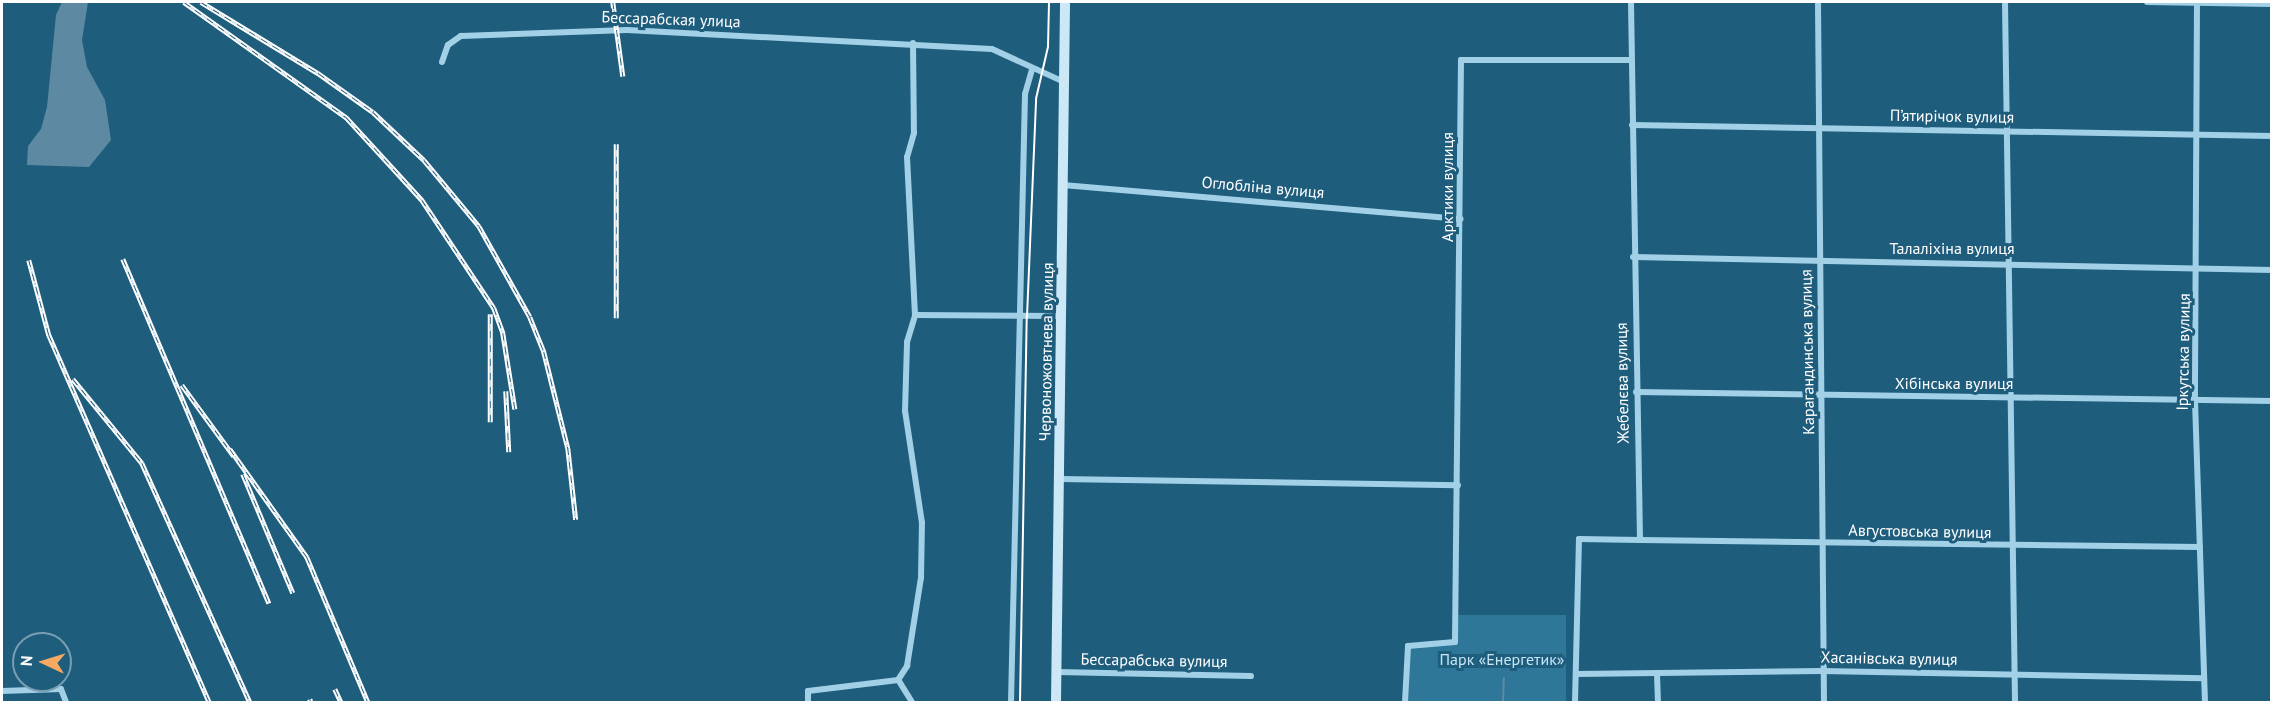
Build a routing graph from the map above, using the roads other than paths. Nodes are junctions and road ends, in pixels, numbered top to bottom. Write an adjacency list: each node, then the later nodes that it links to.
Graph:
1 (1065, 2): 12 (main road, Червоножовтнева вулиця)
2 (1631, 2): 9 (street, Жебелєва вулиця)
3 (1818, 2): 14 (street, Карагандинська вулиця)
4 (2005, 2): 15 (street)
5 (2147, 2): 6 (street)
6 (2197, 2): 7 (street); 16 (street, Іркутська вулиця)
7 (2271, 4)
8 (913, 43): 10 (street, Бессарабская улица); 11 (street, Бессарабская улица); 25 (street)
9 (1631, 60): 13 (street, Жебелєва вулиця); 19 (street, Арктики вулиця)
10 (442, 62)
11 (1032, 70): 12 (street, Бессарабская улица); 27 (street)
12 (1064, 82): 18 (main road, Червоножовтнева вулиця)
13 (1632, 125): 14 (street, П’ятирічок вулиця); 20 (street, Жебелєва вулиця)
14 (1818, 126): 15 (street, П’ятирічок вулиця); 21 (street, Карагандинська вулиця)
15 (2007, 130): 16 (street, П’ятирічок вулиця); 22 (street)
16 (2199, 135): 17 (street, П’ятирічок вулиця); 23 (street, Іркутська вулиця)
17 (2271, 136)
18 (1063, 184): 19 (street, Оглобліна вулиця); 26 (main road, Червоножовтнева вулиця)
19 (1461, 219): 34 (street, Арктики вулиця)
20 (1633, 257): 21 (street, Талаліхіна вулиця); 28 (street, Жебелєва вулиця)
21 (1820, 261): 22 (street, Талаліхіна вулиця); 29 (street, Карагандинська вулиця)
22 (2009, 262): 23 (street, Талаліхіна вулиця); 30 (street)
23 (2197, 269): 24 (street, Талаліхіна вулиця); 31 (street, Іркутська вулиця)
24 (2271, 270)
25 (915, 315): 27 (street); 46 (street)
26 (1061, 316): 27 (street); 33 (main road, Червоножовтнева вулиця)
27 (1022, 317): 51 (street)
28 (1636, 392): 29 (street, Хібінська вулиця); 35 (street, Жебелєва вулиця)
29 (1822, 396): 30 (street, Хібінська вулиця); 36 (street, Карагандинська вулиця)
30 (2010, 397): 31 (street, Хібінська вулиця); 37 (street)
31 (2195, 401): 32 (street, Хібінська вулиця); 38 (street, Іркутська вулиця)
32 (2271, 401)
33 (1060, 479): 34 (street); 40 (main road, Червоножовтнева вулиця)
34 (1458, 485): 53 (street, Арктики вулиця)
35 (1640, 540): 36 (street, Августовська вулиця); 42 (street)
36 (1822, 543): 37 (street, Августовська вулиця); 39 (street, Карагандинська вулиця)
37 (2013, 546): 38 (street, Августовська вулиця); 41 (street)
38 (2200, 548): 45 (street, Іркутська вулиця)
39 (1822, 671): 41 (street, Хасанівська вулиця); 43 (street, Хасанівська вулиця); 56 (street, Карагандинська вулиця)
40 (1057, 672): 44 (street, Бессарабська вулиця); 52 (main road, Червоножовтнева вулиця)
41 (2014, 673): 45 (street, Хасанівська вулиця); 57 (street)
42 (1576, 674): 43 (street, Хасанівська вулиця); 54 (street)
43 (1657, 674): 55 (street)
44 (1251, 676)
45 (2203, 678): 58 (street, Іркутська вулиця)
46 (898, 680): 49 (street); 50 (street)
47 (2, 691): 48 (street)
48 (66, 702)
49 (808, 702)
50 (912, 702)
51 (1011, 702)
52 (1056, 702)
53 (1406, 702)
54 (1575, 702)
55 (1658, 702)
56 (1824, 702)
57 (2014, 702)
58 (2205, 702)

